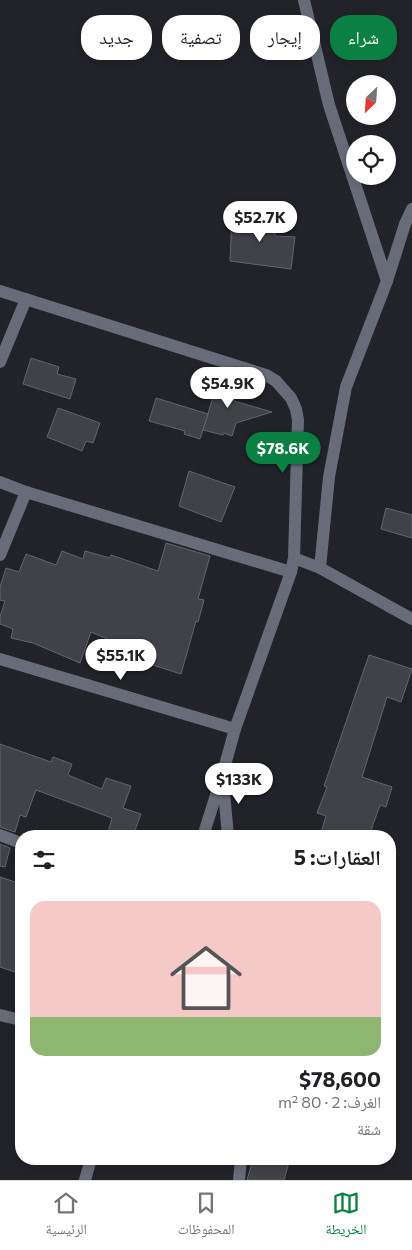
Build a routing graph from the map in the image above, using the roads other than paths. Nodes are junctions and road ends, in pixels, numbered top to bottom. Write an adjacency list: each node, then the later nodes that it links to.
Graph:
1 (304, 0): 3 (street)
2 (412, 209): 3 (street)
3 (387, 281): 11 (street)
4 (0, 291): 5 (street)
5 (26, 299): 6 (street); 10 (street)
6 (0, 362)
7 (0, 482): 8 (street)
8 (26, 492): 9 (street); 12 (street)
9 (0, 555)
10 (294, 558): 11 (street); 12 (street)
11 (320, 568): 13 (street)
12 (291, 572): 15 (street)
13 (412, 618)
14 (0, 659): 15 (street)
15 (235, 728): 16 (street)
16 (222, 776): 17 (street); 18 (street)
17 (205, 830)
18 (227, 830)
19 (0, 835): 20 (street)
20 (15, 840)
21 (0, 1015): 22 (street)
22 (15, 1019)
23 (89, 1165): 25 (street)
24 (241, 1165): 26 (street)
25 (85, 1180)
26 (239, 1180)

